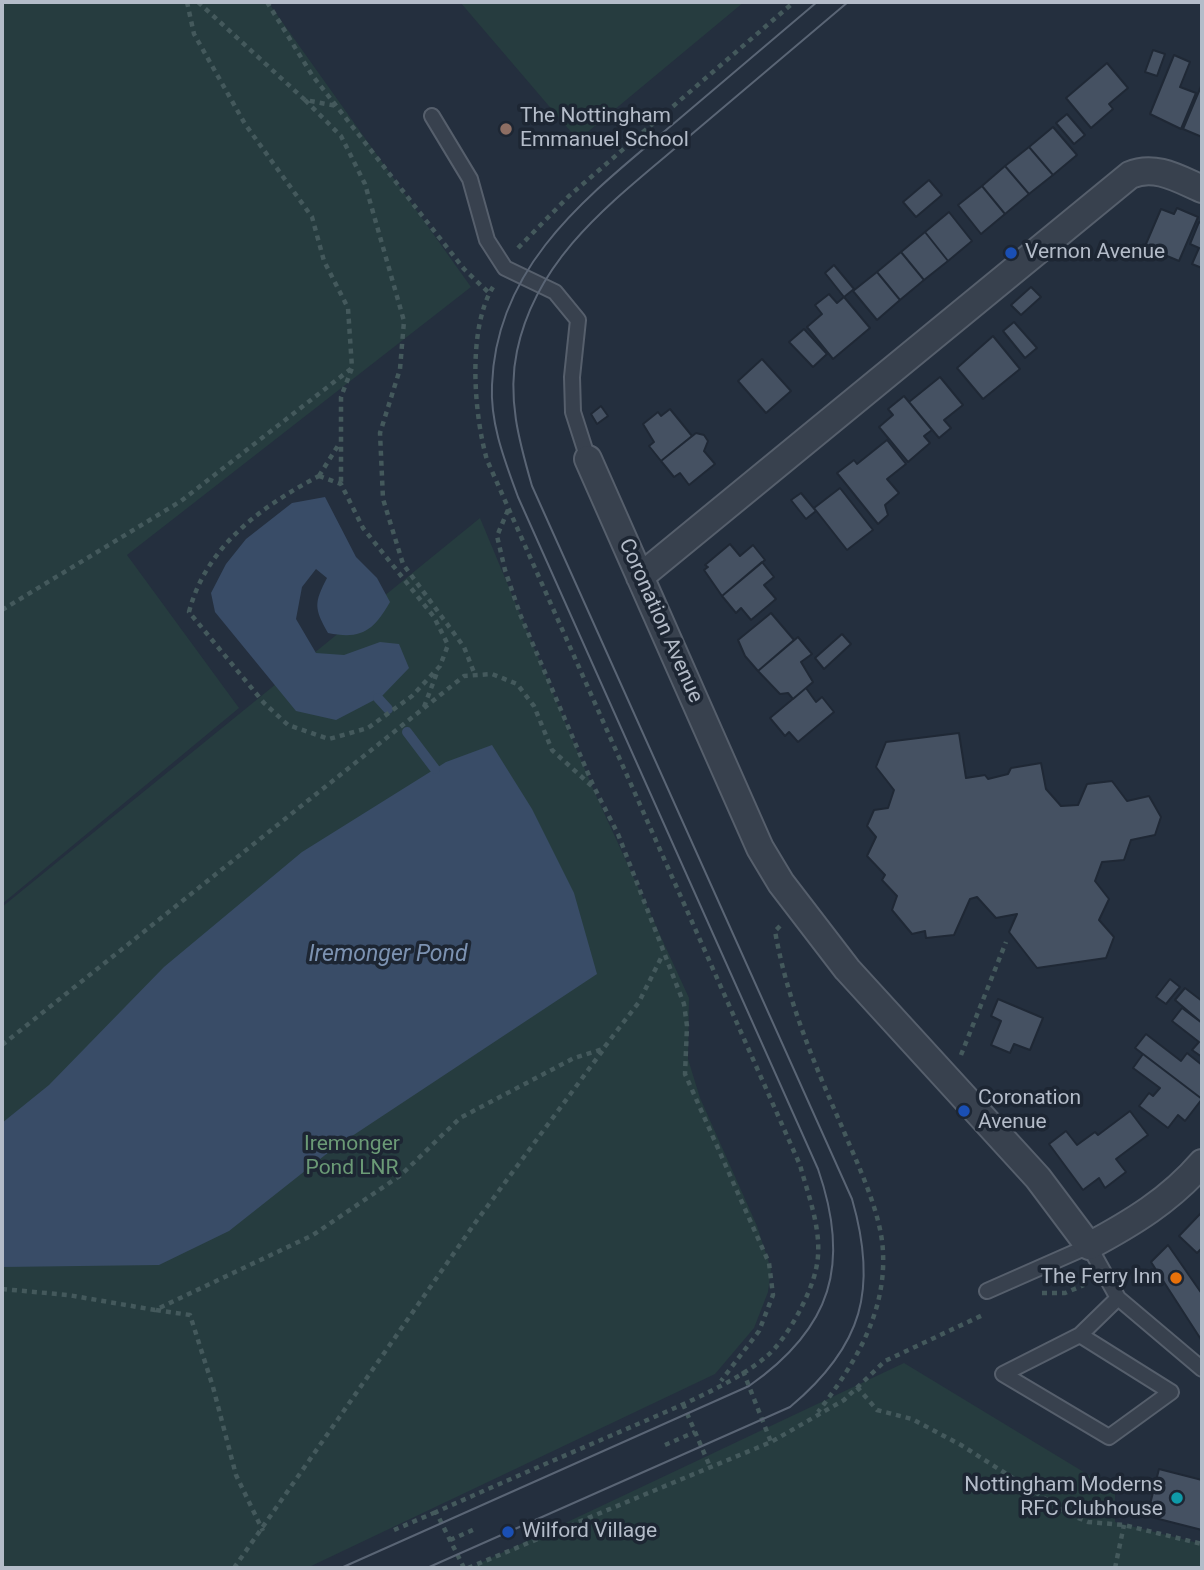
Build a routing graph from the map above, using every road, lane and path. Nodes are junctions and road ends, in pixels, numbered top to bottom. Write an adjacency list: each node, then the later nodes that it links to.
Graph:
1 (187, 2): 11 (path)
2 (198, 2): 5 (path)
3 (267, 2): 6 (path)
4 (794, 2): 9 (path)
5 (305, 100): 6 (path); 20 (path)
6 (337, 106): 10 (path)
7 (432, 116): 9 (lane)
8 (1202, 189): 17 (street)
9 (505, 268): 10 (path); 13 (lane)
10 (489, 293): 16 (path)
11 (352, 368): 12 (path); 18 (path)
12 (340, 441): 14 (path); 15 (path)
13 (588, 460): 17 (street, Coronation Avenue)
14 (319, 476): 15 (path); 19 (path)
15 (341, 484): 19 (path)
16 (508, 509): 22 (path); 40 (path)
17 (640, 577): 23 (street, Coronation Avenue)
18 (2, 610)
19 (440, 666): 21 (path)
20 (475, 675): 21 (path); 22 (path)
21 (424, 709): 26 (path)
22 (595, 789): 25 (path)
23 (802, 913): 28 (street, Coronation Avenue); 44 (path)
24 (1006, 942): 28 (path)
25 (664, 954): 27 (path); 41 (path)
26 (2, 1045)
27 (603, 1049): 37 (path); 53 (path)
28 (947, 1078): 30 (street, Coronation Avenue)
29 (1202, 1163): 30 (street)
30 (1089, 1246): 31 (lane); 33 (lane)
31 (1105, 1275): 34 (path); 35 (lane)
32 (2, 1289): 37 (path)
33 (987, 1291)
34 (1035, 1293)
35 (1118, 1298): 38 (lane); 39 (lane)
36 (998, 1308): 42 (path)
37 (155, 1310): 53 (path)
38 (1080, 1335): 38 (lane)
39 (1202, 1369)
40 (743, 1371): 41 (path); 46 (path)
41 (718, 1384): 43 (path)
42 (857, 1387): 44 (path); 50 (path)
43 (683, 1404): 45 (path); 49 (path)
44 (816, 1415): 46 (path)
45 (695, 1433): 47 (path); 48 (path)
46 (771, 1442): 48 (path)
47 (665, 1446)
48 (711, 1469): 57 (path)
49 (436, 1512): 52 (path); 54 (path)
50 (1124, 1525): 55 (path); 58 (path)
51 (475, 1529): 54 (path)
52 (394, 1530)
53 (263, 1531): 56 (path)
54 (450, 1540): 57 (path)
55 (1202, 1545)
56 (234, 1568)
57 (466, 1568)
58 (1115, 1568)

